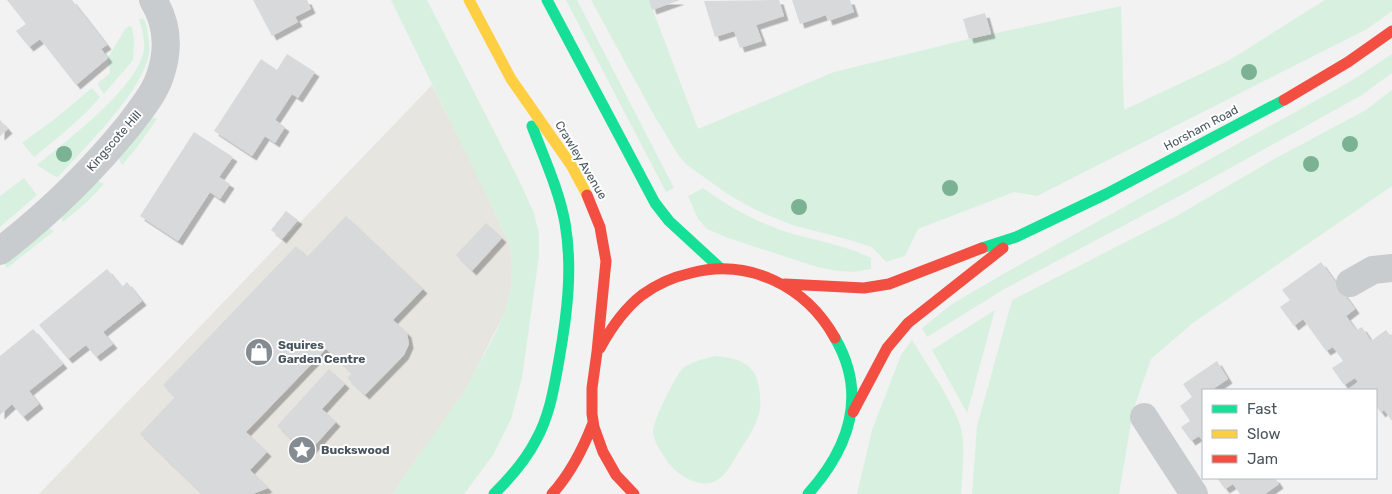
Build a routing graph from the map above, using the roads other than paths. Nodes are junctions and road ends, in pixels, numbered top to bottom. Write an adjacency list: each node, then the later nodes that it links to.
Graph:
1 (153, 0): 7 (street, Kingscote Hill)
2 (469, 0): 5 (main road, Crawley Avenue)
3 (547, 0): 8 (main road)
4 (1392, 31): 6 (main road, Horsham Road)
5 (517, 88): 12 (main road, Crawley Avenue); 19 (main road)
6 (1016, 237): 11 (main road, Horsham Road); 14 (main road, Horsham Road)
7 (0, 251)
8 (719, 267): 11 (main road); 12 (main road)
9 (1392, 268): 10 (street)
10 (1350, 283)
11 (785, 284): 14 (main road)
12 (596, 354): 15 (main road, Crawley Avenue)
13 (1144, 417): 18 (street)
14 (850, 418): 16 (main road)
15 (593, 423): 20 (main road); 21 (main road)
16 (827, 474): 17 (main road); 22 (main road)
17 (829, 487)
18 (1190, 493)
19 (494, 494)
20 (552, 494)
21 (634, 494)
22 (808, 494)

